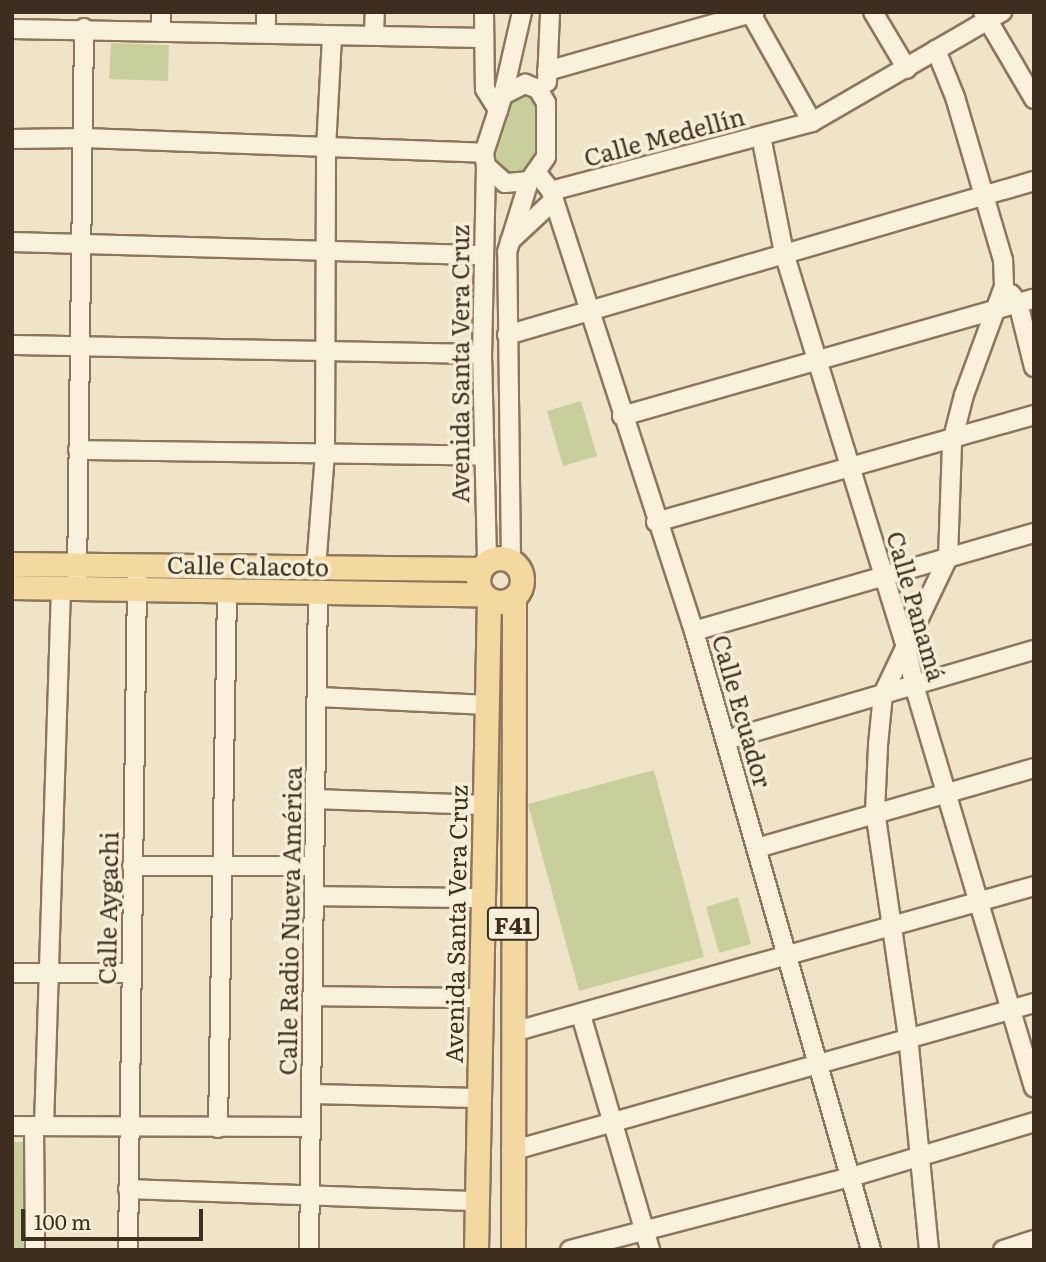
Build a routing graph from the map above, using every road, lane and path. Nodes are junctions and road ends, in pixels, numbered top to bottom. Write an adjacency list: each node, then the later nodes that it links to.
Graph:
1 (161, 12): 14 (street)
2 (266, 12): 13 (street)
3 (375, 12): 15 (street)
4 (484, 12): 17 (street)
5 (522, 12): 22 (street)
6 (550, 12): 20 (street)
7 (873, 12): 19 (street)
8 (752, 13): 20 (street); 24 (street)
9 (991, 15): 18 (street, Calle Medellín); 21 (street)
10 (53, 21): 11 (street); 12 (street)
11 (85, 28): 14 (street); 26 (street)
12 (12, 29)
13 (266, 31): 14 (street); 16 (street)
14 (161, 33)
15 (374, 35): 16 (street); 17 (street)
16 (332, 36): 28 (street)
17 (483, 38): 22 (street)
18 (936, 50): 19 (street, Calle Medellín); 32 (street)
19 (907, 69): 24 (street, Calle Medellín)
20 (547, 71): 23 (street)
21 (1034, 99)
22 (501, 103): 23 (street); 29 (street, Avenida Santa Vera Cruz)
23 (546, 103): 30 (street, Avenida Santa Vera Cruz)
24 (812, 122): 25 (street, Calle Medellín)
25 (761, 136): 33 (street, Calle Medellín); 38 (street, Calle Panamá)
26 (84, 138): 27 (street); 28 (street); 36 (street)
27 (12, 139)
28 (326, 148): 29 (street); 37 (street)
29 (485, 160): 30 (street); 39 (street, Avenida Santa Vera Cruz)
30 (533, 177): 33 (street); 34 (street, Avenida Santa Vera Cruz)
31 (1034, 181): 32 (street)
32 (983, 195): 38 (street); 40 (street)
33 (553, 196): 34 (street); 43 (street, Calle Ecuador)
34 (510, 241): 44 (street, Avenida Santa Vera Cruz)
35 (12, 242): 36 (street)
36 (80, 243): 37 (street); 45 (street)
37 (329, 249): 39 (street); 47 (street)
38 (784, 253): 43 (street); 49 (street, Calle Panamá)
39 (484, 255): 48 (street, Avenida Santa Vera Cruz)
40 (1004, 286): 41 (street); 42 (street)
41 (1026, 301): 42 (street); 50 (street)
42 (1000, 307): 49 (street); 53 (street)
43 (588, 309): 44 (street); 52 (street, Calle Ecuador)
44 (507, 335): 61 (street, Avenida Santa Vera Cruz)
45 (79, 344): 46 (street); 47 (street); 54 (street)
46 (12, 345)
47 (327, 350): 48 (street); 55 (street)
48 (482, 354): 56 (street, Avenida Santa Vera Cruz)
49 (818, 362): 52 (street); 57 (street, Calle Panamá)
50 (1034, 367)
51 (1034, 415): 53 (street)
52 (622, 416): 58 (street, Calle Ecuador)
53 (952, 442): 57 (street); 60 (street)
54 (78, 450): 55 (street); 63 (street)
55 (326, 453): 56 (street); 66 (street)
56 (484, 456): 65 (street, Avenida Santa Vera Cruz)
57 (852, 469): 58 (street); 67 (street, Calle Panamá)
58 (656, 522): 75 (street, Calle Ecuador)
59 (1034, 533): 60 (street)
60 (948, 558): 67 (street); 76 (street)
61 (512, 561): 65 (main road, Calle Calacoto); 74 (main road)
62 (12, 564): 63 (main road, Calle Calacoto)
63 (78, 565): 64 (main road, Calle Calacoto); 69 (street)
64 (137, 566): 66 (main road, Calle Calacoto); 70 (street, Calle Aygachi)
65 (484, 566): 66 (main road, Calle Calacoto); 73 (main road, Avenida Santa Vera Cruz)
66 (316, 568)
67 (883, 577): 75 (street); 76 (street, Calle Panamá)
68 (12, 587): 69 (main road, Calle Calacoto)
69 (69, 588): 70 (main road, Calle Calacoto); 99 (street)
70 (137, 590): 71 (main road, Calle Calacoto); 89 (street, Calle Aygachi)
71 (228, 592): 72 (main road, Calle Calacoto); 91 (street)
72 (318, 593): 73 (main road, Calle Calacoto); 80 (street, Calle Radio Nueva América)
73 (486, 596): 74 (main road, Calle Calacoto); 81 (main road, Avenida Santa Vera Cruz / F41)
74 (514, 598): 106 (main road, F41)
75 (694, 631): 82 (street, Calle Ecuador)
76 (906, 646): 78 (street, Calle Panamá); 79 (street)
77 (1034, 650): 78 (street)
78 (914, 685): 79 (street); 84 (street, Calle Panamá)
79 (883, 694): 82 (street); 87 (street)
80 (317, 697): 81 (street); 85 (street, Calle Radio Nueva América)
81 (485, 705): 86 (main road, Avenida Santa Vera Cruz / F41)
82 (726, 740): 88 (street, Calle Ecuador)
83 (1034, 768): 84 (street)
84 (947, 793): 87 (street); 95 (street, Calle Panamá)
85 (315, 799): 86 (street); 90 (street, Calle Radio Nueva América)
86 (483, 805): 94 (main road, Avenida Santa Vera Cruz / F41)
87 (875, 812): 88 (street); 96 (street)
88 (757, 848): 97 (street, Calle Ecuador)
89 (132, 866): 91 (street); 100 (street, Calle Aygachi)
90 (314, 866): 91 (street); 93 (street, Calle Radio Nueva América)
91 (224, 869): 118 (street)
92 (1034, 886): 95 (street)
93 (314, 896): 94 (street); 101 (street, Calle Radio Nueva América)
94 (482, 898): 102 (main road, Avenida Santa Vera Cruz / F41)
95 (977, 901): 96 (street); 104 (street, Calle Panamá)
96 (894, 926): 97 (street); 107 (street)
97 (789, 958): 105 (street); 108 (street, Calle Ecuador)
98 (12, 973): 99 (street)
99 (47, 973): 100 (street); 116 (street)
100 (131, 973): 114 (street, Calle Aygachi)
101 (312, 996): 102 (street); 110 (street, Calle Radio Nueva América)
102 (480, 998): 111 (main road, Avenida Santa Vera Cruz / F41)
103 (1034, 1003): 104 (street)
104 (1010, 1009): 107 (street); 109 (street, Calle Panamá)
105 (581, 1015): 106 (street); 112 (street)
106 (513, 1032): 119 (main road, F41)
107 (908, 1037): 108 (street); 120 (street)
108 (821, 1066): 112 (street); 121 (street, Calle Ecuador)
109 (1034, 1088)
110 (311, 1094): 111 (street); 117 (street, Calle Radio Nueva América)
111 (478, 1098): 124 (main road, Avenida Santa Vera Cruz / F41)
112 (611, 1122): 119 (street); 125 (street)
113 (1034, 1122): 120 (street)
114 (131, 1125): 116 (street); 118 (street); 122 (street, Calle Aygachi)
115 (12, 1126): 116 (street)
116 (39, 1126): 127 (street)
117 (310, 1127): 118 (street); 123 (street, Calle Radio Nueva América)
118 (218, 1128)
119 (511, 1151): 131 (main road, F41)
120 (923, 1155): 121 (street); 135 (street)
121 (851, 1177): 125 (street); 134 (street, Calle Ecuador)
122 (128, 1189): 123 (street); 128 (street, Calle Aygachi)
123 (310, 1193): 124 (street); 129 (street, Calle Radio Nueva América)
124 (477, 1201): 130 (main road, Avenida Santa Vera Cruz / F41)
125 (644, 1231): 132 (street); 133 (street)
126 (1034, 1240): 136 (street)
127 (35, 1250)
128 (128, 1250)
129 (309, 1250)
130 (476, 1250)
131 (513, 1250)
132 (570, 1250)
133 (650, 1250)
134 (871, 1250)
135 (929, 1250)
136 (1003, 1250)

